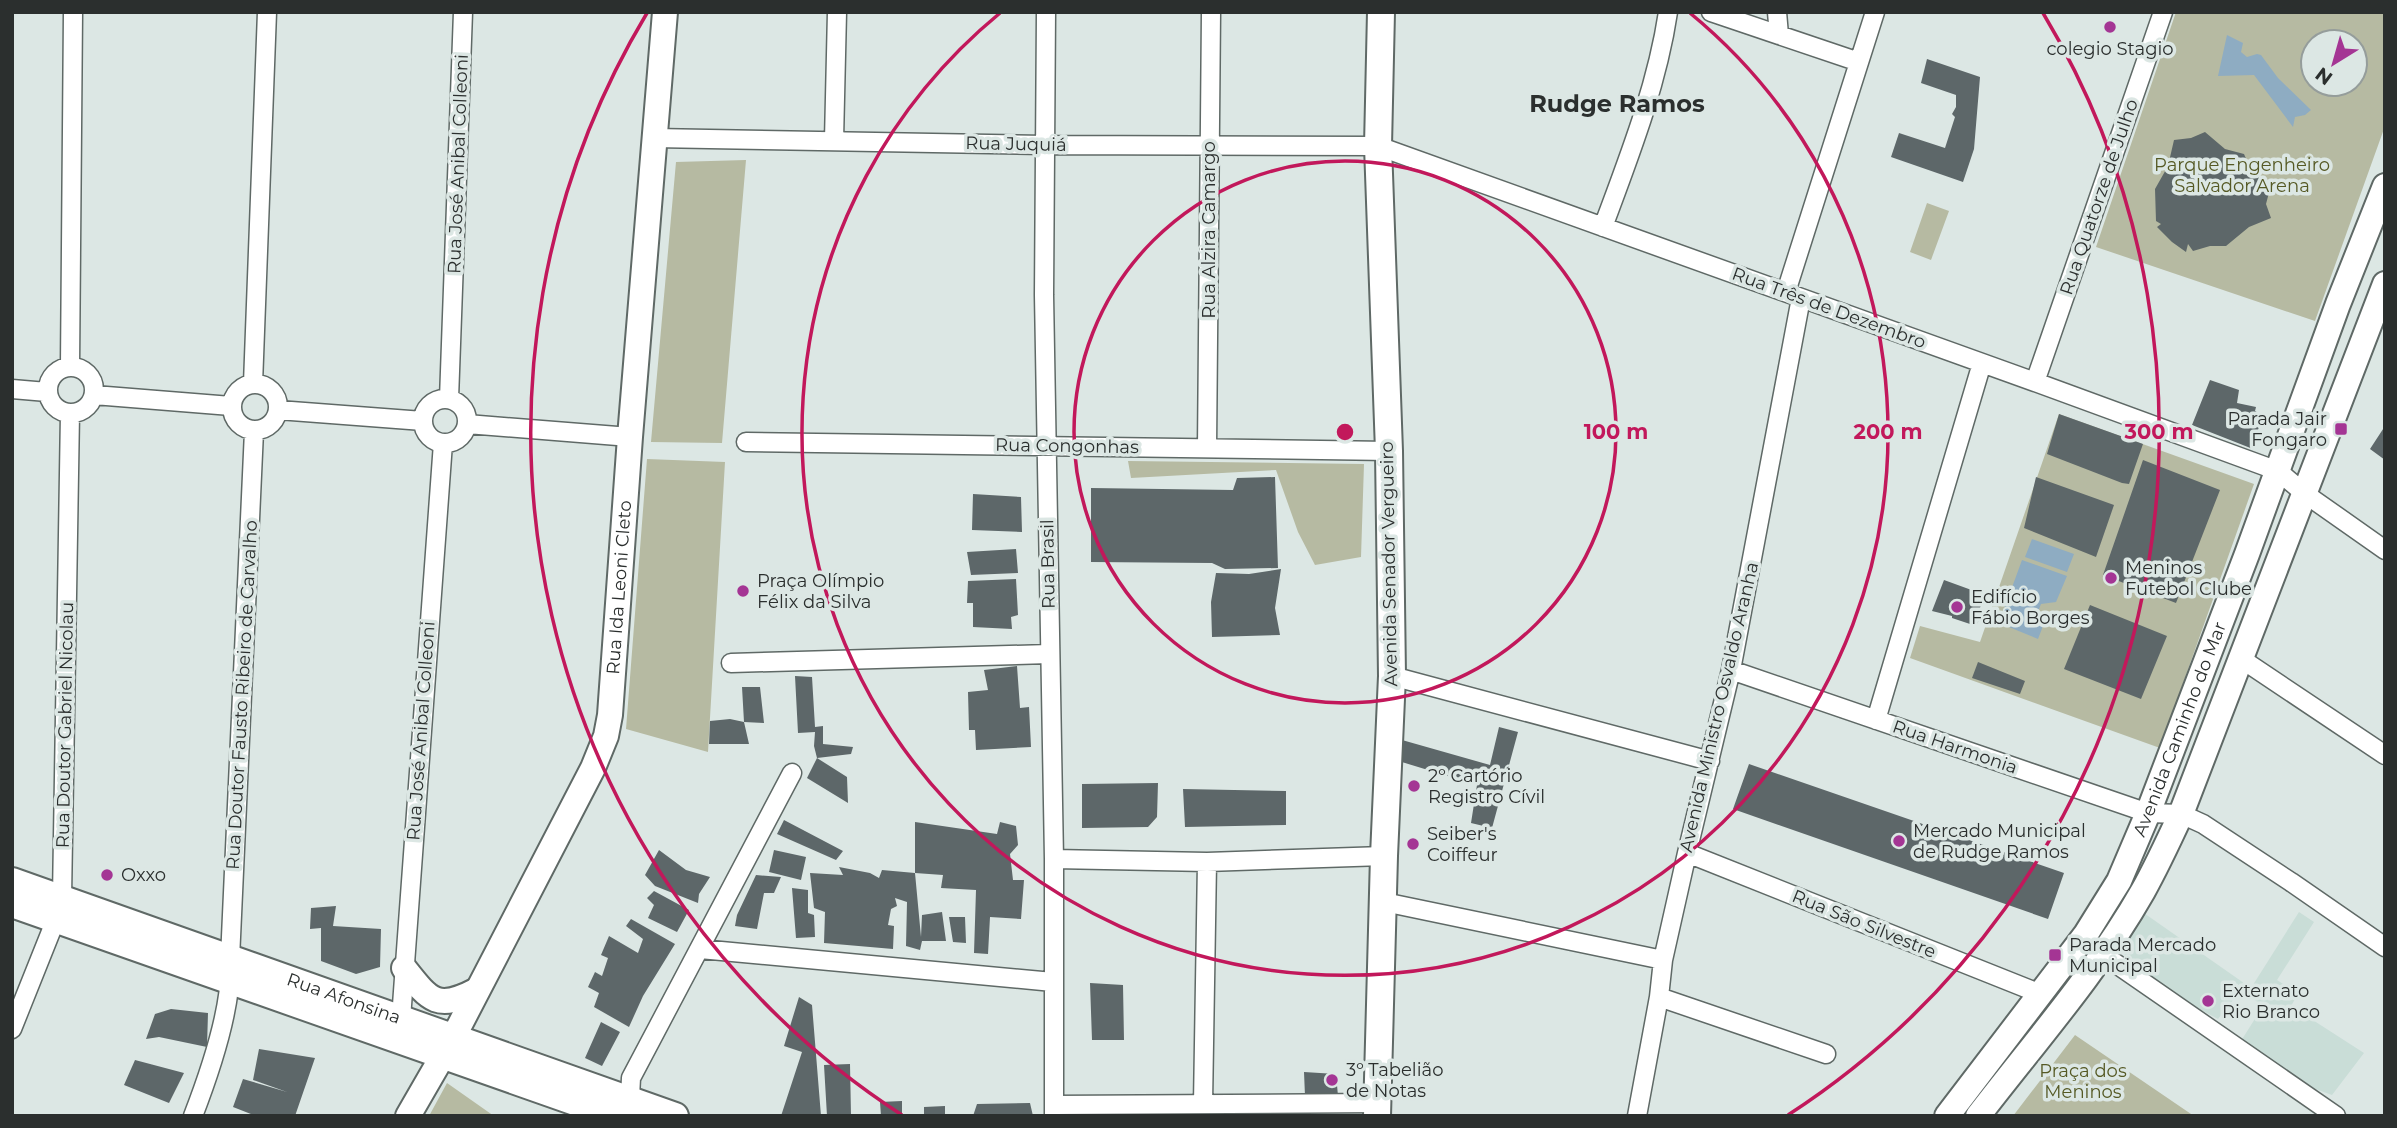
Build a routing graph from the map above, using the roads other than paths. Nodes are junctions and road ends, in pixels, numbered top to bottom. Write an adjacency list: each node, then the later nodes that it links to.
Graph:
1 (73, 12): 26 (street)
2 (267, 12): 28 (street)
3 (463, 12): 32 (street, Rua José Anibal Colleoni)
4 (666, 12): 16 (main road, Rua Ida Leoni Cleto)
5 (837, 12): 17 (street)
6 (1046, 12): 18 (street, Rua Brasil)
7 (1211, 12): 19 (street, Rua Alzira Camargo)
8 (1381, 12): 20 (main road, Avenida Senador Vergueiro)
9 (1668, 12): 22 (street)
10 (1711, 12): 14 (street)
11 (1777, 12): 14 (street)
12 (1875, 12): 15 (street, Avenida Ministro Osvaldo Aranha)
13 (2163, 12): 27 (street, Rua Quatorze de Julho)
14 (1779, 35): 15 (street)
15 (1859, 62): 24 (street, Avenida Ministro Osvaldo Aranha)
16 (654, 138): 17 (street, Rua Juquiá); 39 (main road, Rua Ida Leoni Cleto)
17 (834, 140): 18 (street, Rua Juquiá)
18 (1044, 145): 19 (street, Rua Juquiá); 42 (street, Rua Brasil)
19 (1210, 146): 20 (street, Rua Juquiá); 43 (street, Rua Alzira Camargo)
20 (1378, 146): 22 (street, Rua Três de Dezembro); 44 (main road, Avenida Senador Vergueiro)
21 (2385, 186): 45 (main road, Avenida Caminho do Mar)
22 (1603, 227): 24 (street, Rua Três de Dezembro)
23 (2385, 284): 46 (main road, Avenida Caminho do Mar)
24 (1793, 295): 25 (street, Rua Três de Dezembro); 51 (street, Avenida Ministro Osvaldo Aranha)
25 (1982, 363): 27 (street, Rua Três de Dezembro); 53 (street)
26 (70, 366): 30 (street); 31 (street)
27 (2035, 382): 45 (street, Rua Três de Dezembro)
28 (253, 384): 33 (street); 34 (street)
29 (12, 389): 30 (street)
30 (47, 392): 35 (street)
31 (94, 395): 33 (street); 35 (street)
32 (449, 399): 36 (street); 37 (street)
33 (231, 406): 38 (street)
34 (278, 410): 36 (street); 38 (street)
35 (70, 413): 66 (street, Rua Doutor Gabriel Nicolau)
36 (423, 421): 41 (street)
37 (467, 424): 39 (street); 41 (street)
38 (254, 431): 72 (street, Rua Doutor Fausto Ribeiro de Carvalho)
39 (630, 437): 74 (main road, Rua Ida Leoni Cleto)
40 (746, 442): 42 (street, Rua Congonhas)
41 (443, 443): 71 (street, Rua José Anibal Colleoni)
42 (1045, 445): 43 (street, Rua Congonhas); 48 (street, Rua Brasil)
43 (1207, 448): 44 (street, Rua Congonhas)
44 (1389, 451): 52 (main road, Avenida Senador Vergueiro)
45 (2278, 471): 46 (street); 57 (main road, Avenida Caminho do Mar)
46 (2304, 493): 47 (street); 49 (main road, Avenida Caminho do Mar)
47 (2385, 551)
48 (1049, 654): 50 (street); 61 (street, Rua Brasil)
49 (2240, 658): 54 (street); 58 (main road, Avenida Caminho do Mar)
50 (731, 663)
51 (1731, 670): 53 (street, Rua Harmonia); 55 (street, Avenida Ministro Osvaldo Aranha)
52 (1392, 676): 55 (street); 60 (main road, Avenida Senador Vergueiro)
53 (1876, 720): 57 (street, Rua Harmonia)
54 (2385, 755)
55 (1710, 761): 59 (street, Avenida Ministro Osvaldo Aranha)
56 (792, 773): 68 (street)
57 (2148, 813): 58 (street, Rua Harmonia); 75 (main road, Avenida Caminho do Mar)
58 (2181, 814): 67 (street); 69 (main road, Avenida Caminho do Mar)
59 (1687, 853): 70 (street, Avenida Ministro Osvaldo Aranha); 75 (street, Rua São Silvestre)
60 (1384, 856): 62 (street); 64 (main road, Avenida Senador Vergueiro)
61 (1054, 859): 62 (street); 73 (street, Rua Brasil)
62 (1208, 862): 81 (street)
63 (12, 881): 66 (main road, Rua Afonsina)
64 (1384, 902): 70 (street); 84 (main road, Avenida Senador Vergueiro)
65 (12, 904): 66 (main road, Rua Afonsina)
66 (59, 909): 72 (main road, Rua Afonsina); 78 (street, Rua Doutor Gabriel Nicolau)
67 (2385, 947)
68 (700, 949): 73 (street); 82 (street)
69 (2102, 954): 90 (main road, Avenida Caminho do Mar); 91 (street)
70 (1663, 960): 76 (street, Avenida Ministro Osvaldo Aranha)
71 (404, 968): 74 (main road); 77 (street, Rua José Anibal Colleoni)
72 (231, 970): 77 (main road, Rua Afonsina); 79 (main road, Rua Afonsina); 85 (street, Rua Doutor Fausto Ribeiro de Carvalho)
73 (1053, 982): 83 (street, Rua Brasil)
74 (477, 990): 79 (main road, Rua Ida Leoni Cleto)
75 (2041, 994): 89 (main road, Avenida Caminho do Mar)
76 (1659, 997): 80 (street); 88 (street, Avenida Ministro Osvaldo Aranha)
77 (401, 1019): 79 (main road, Rua Afonsina)
78 (12, 1029)
79 (447, 1046): 82 (main road, Rua Afonsina); 86 (main road, Rua Ida Leoni Cleto)
80 (1826, 1054)
81 (1203, 1104): 83 (street); 84 (street)
82 (624, 1110): 87 (main road, Rua Afonsina)
83 (1054, 1111)
84 (1382, 1111)
85 (192, 1116)
86 (408, 1116)
87 (675, 1116)
88 (1637, 1116)
89 (1947, 1116)
90 (1978, 1116)
91 (2336, 1116)

